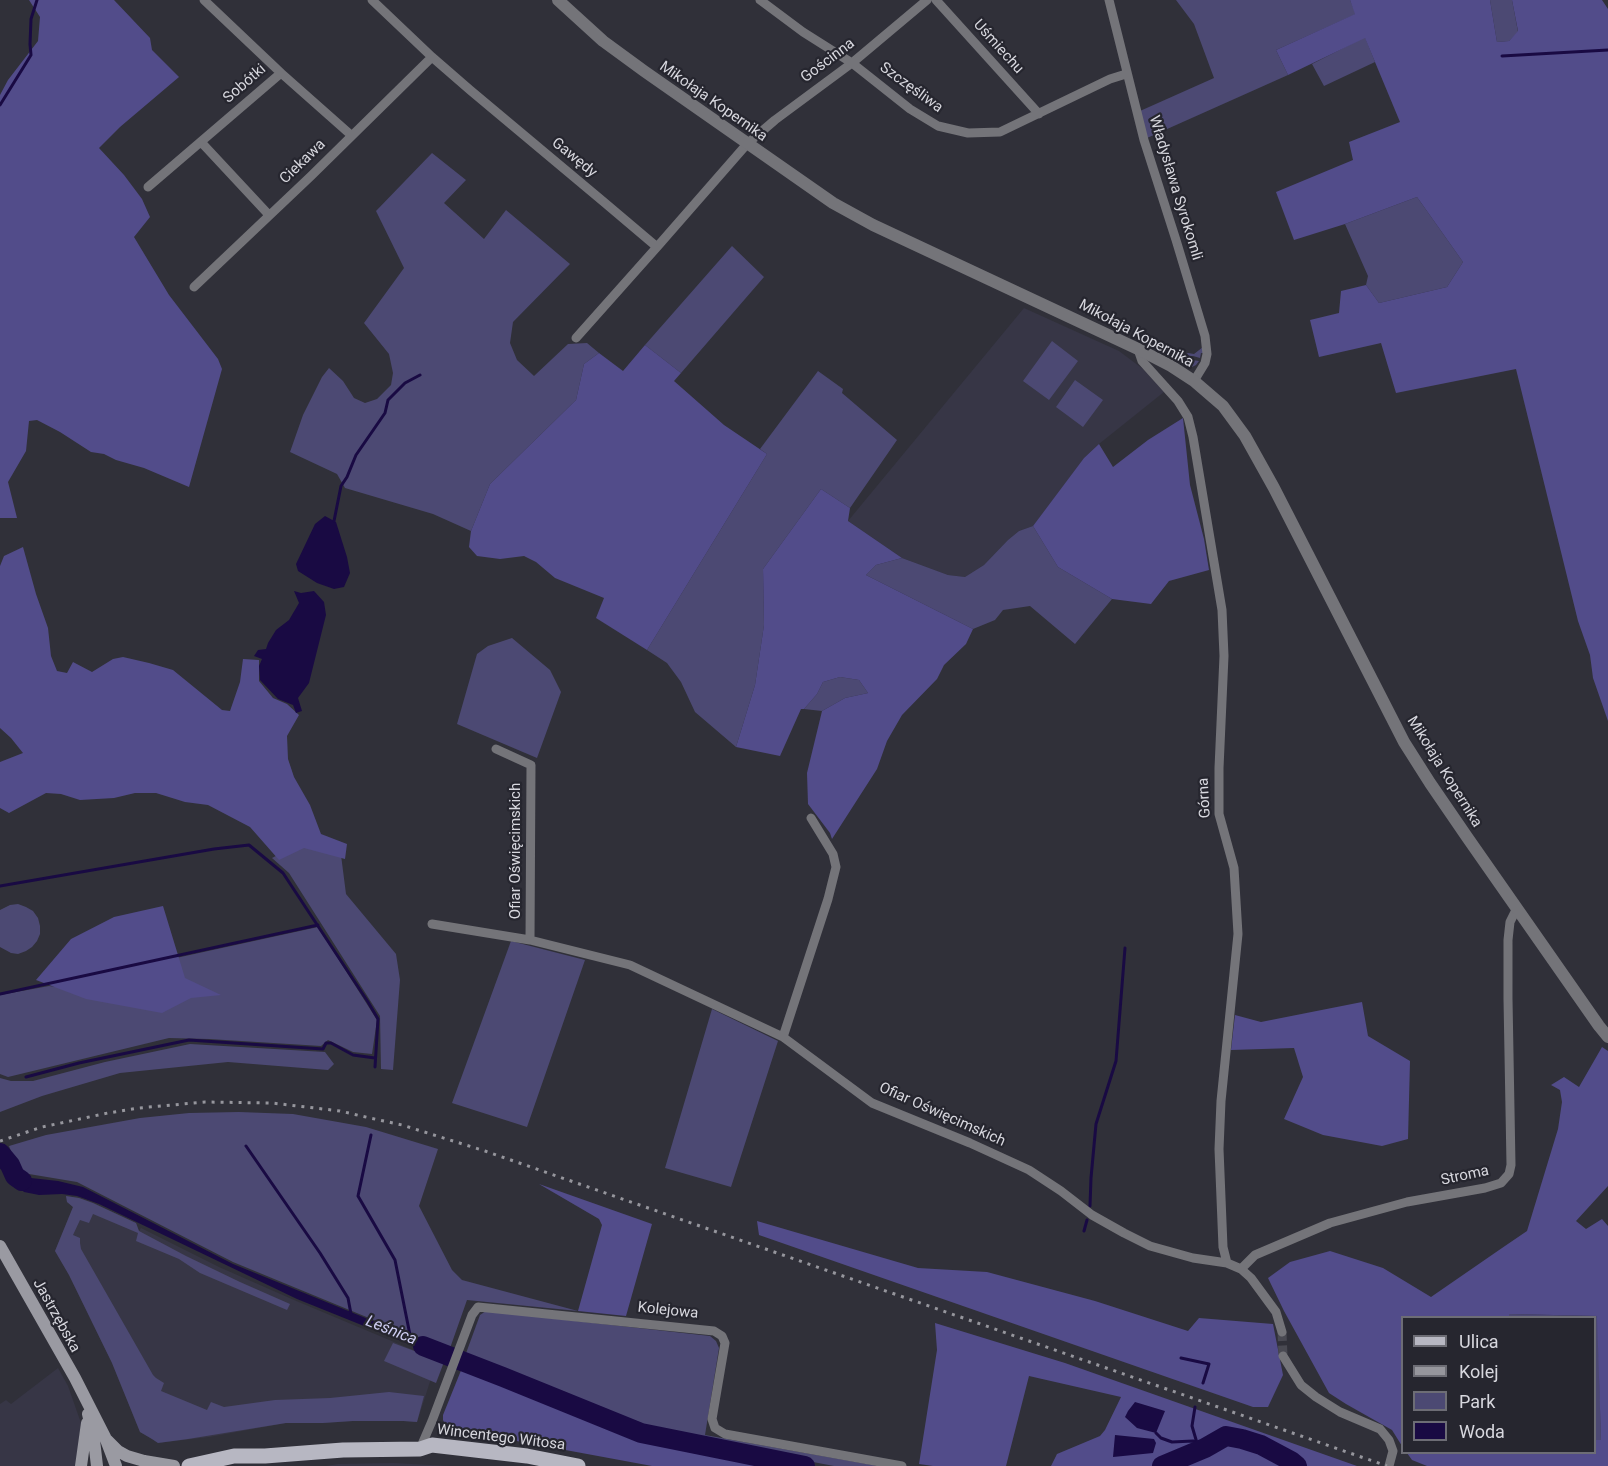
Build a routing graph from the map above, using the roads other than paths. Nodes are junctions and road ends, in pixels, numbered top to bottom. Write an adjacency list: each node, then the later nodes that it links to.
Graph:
1 (204, 0): 10 (street, Sobótki)
2 (372, 0): 8 (street, Gawędy)
3 (558, 0): 15 (street, Mikołaja Kopernika)
4 (759, 0): 9 (street, Szczęśliwa)
5 (927, 0): 9 (street, Gościnna)
6 (936, 0): 12 (street, Uśmiechu)
7 (1109, 0): 11 (street, Władysława Syrokomli)
8 (432, 57): 13 (street, Ciekawa); 18 (street, Gawędy)
9 (852, 63): 12 (street, Szczęśliwa); 15 (street, Gościnna)
10 (281, 73): 13 (street); 14 (street, Sobótki)
11 (1126, 74): 12 (street, Szczęśliwa); 22 (street, Władysława Syrokomli)
12 (1038, 114)
13 (351, 135): 17 (street, Ciekawa)
14 (201, 142): 16 (street, Sobótki); 17 (street)
15 (747, 144): 18 (street); 21 (street, Mikołaja Kopernika)
16 (148, 187)
17 (269, 215): 19 (street, Ciekawa)
18 (657, 247): 20 (street)
19 (194, 287)
20 (576, 338)
21 (1138, 348): 22 (street, Mikołaja Kopernika); 31 (street, Górna)
22 (1194, 381): 25 (street, Mikołaja Kopernika)
23 (496, 749): 27 (street, Ofiar Oświęcimskich)
24 (811, 818): 28 (street)
25 (1517, 908): 29 (street, Mikołaja Kopernika); 32 (street, Stroma)
26 (432, 924): 27 (street, Ofiar Oświęcimskich)
27 (530, 940): 28 (street, Ofiar Oświęcimskich)
28 (783, 1036): 31 (street, Ofiar Oświęcimskich)
29 (1608, 1037)
30 (0, 1246): 35 (main road, Jastrzębska)
31 (1227, 1263): 32 (street, Ofiar Oświęcimskich)
32 (1241, 1269): 33 (street, Ofiar Oświęcimskich)
33 (1282, 1332)
34 (1283, 1356): 49 (street)
35 (86, 1400): 36 (main road, Jastrzębska); 37 (main road, Jastrzębska)
36 (88, 1416): 40 (main road); 41 (main road, Jastrzębska)
37 (105, 1437): 42 (main road, Jastrzębska); 43 (main road)
38 (420, 1449): 39 (main road, Wincentego Witosa); 46 (main road, Wincentego Witosa); 47 (main road, Wincentego Witosa); 48 (street, Kolejowa)
39 (265, 1456): 44 (main road, Wincentego Witosa); 45 (main road, Wincentego Witosa)
40 (81, 1466)
41 (97, 1466)
42 (116, 1466)
43 (174, 1466)
44 (189, 1466)
45 (242, 1466)
46 (518, 1466)
47 (578, 1466)
48 (902, 1466)
49 (1389, 1466)

